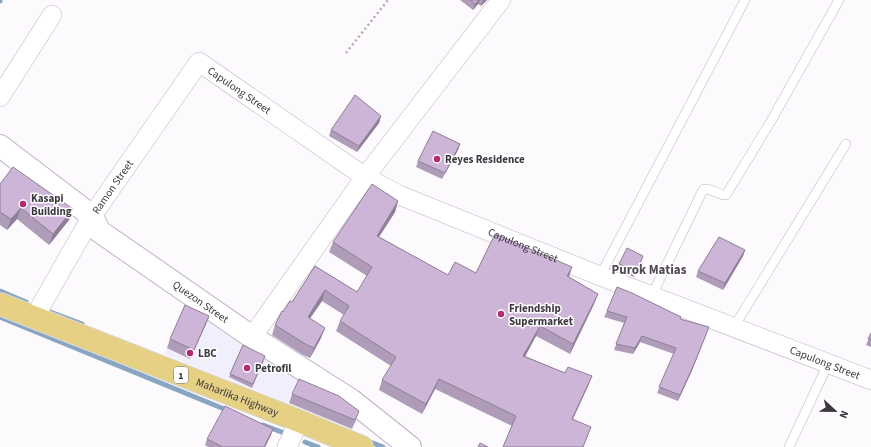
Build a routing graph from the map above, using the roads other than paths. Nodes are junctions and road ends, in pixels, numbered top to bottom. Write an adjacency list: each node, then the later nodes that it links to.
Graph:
1 (501, 0): 9 (street)
2 (745, 0): 11 (lane)
3 (839, 0): 12 (lane)
4 (52, 15): 6 (street)
5 (199, 62): 9 (street, Capulong Street); 10 (street, Ramon Street)
6 (0, 97)
7 (846, 144): 15 (lane)
8 (0, 146): 10 (street, Quezon Street)
9 (365, 177): 11 (street, Capulong Street); 16 (street)
10 (92, 216): 14 (street, Ramon Street); 16 (street, Quezon Street)
11 (600, 276): 12 (street, Capulong Street)
12 (652, 295): 15 (street, Capulong Street)
13 (0, 304): 14 (main road, Maharlika Highway / 1)
14 (34, 318): 19 (main road, Maharlika Highway / 1)
15 (734, 327): 17 (street, Capulong Street)
16 (252, 338): 22 (street, Quezon Street)
17 (828, 364): 18 (street, Capulong Street); 23 (lane)
18 (871, 380)
19 (299, 421): 20 (street); 21 (main road, Maharlika Highway / 1)
20 (287, 447)
21 (362, 447)
22 (410, 447)
23 (789, 447)

